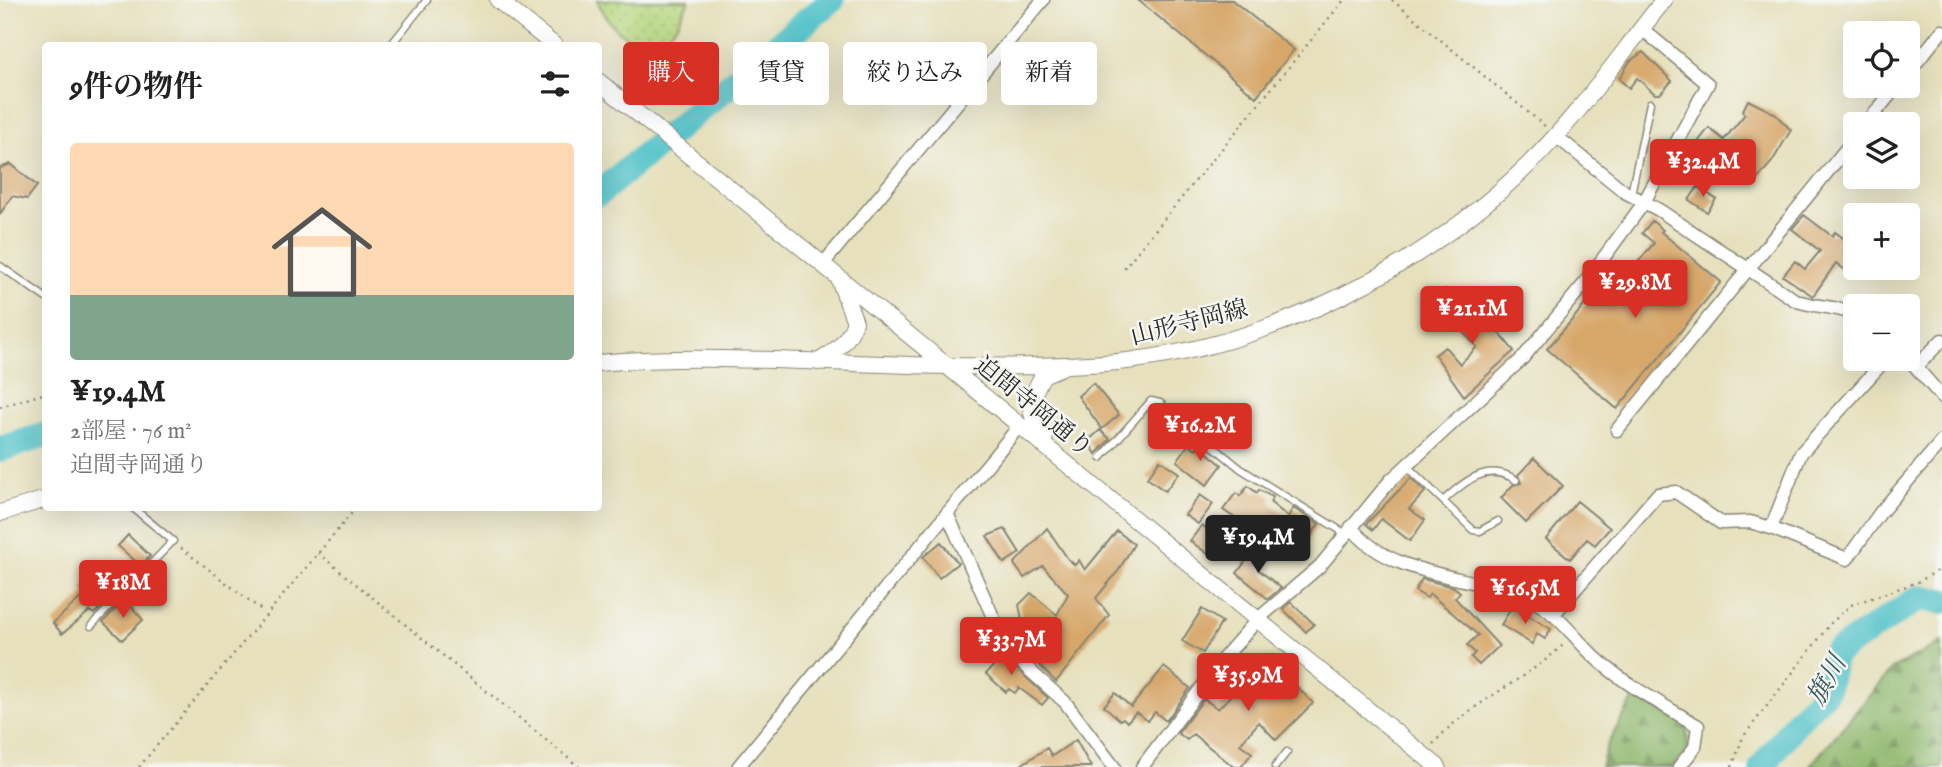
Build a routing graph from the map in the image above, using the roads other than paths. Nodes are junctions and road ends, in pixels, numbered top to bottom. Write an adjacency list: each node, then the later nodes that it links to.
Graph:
1 (427, 0): 7 (lane)
2 (498, 0): 8 (main road)
3 (1043, 0): 20 (street)
4 (1664, 0): 5 (main road, 山形寺岡線)
5 (1641, 29): 14 (main road, 山形寺岡線); 17 (street)
6 (1942, 31): 9 (street)
7 (393, 42)
8 (550, 42)
9 (1920, 59)
10 (602, 84): 20 (main road, 迫間寺岡通り)
11 (1888, 98): 13 (street)
12 (1650, 103): 16 (lane)
13 (1876, 112)
14 (1556, 136): 16 (street); 28 (main road, 山形寺岡線)
15 (1843, 153): 19 (street)
16 (1630, 196): 17 (street)
17 (1643, 204): 19 (street); 37 (street)
18 (0, 266): 21 (lane)
19 (1748, 268): 22 (street); 33 (street)
20 (830, 270): 25 (main road); 27 (main road, 迫間寺岡通り)
21 (42, 295)
22 (1843, 309)
23 (1942, 340): 24 (street)
24 (1920, 356)
25 (818, 362): 26 (main road, 山形寺岡線); 27 (main road, 山形寺岡線)
26 (602, 363)
27 (948, 366): 28 (main road, 山形寺岡線); 32 (main road, 迫間寺岡通り)
28 (1064, 366): 35 (main road)
29 (1875, 371): 45 (street)
30 (1920, 371): 31 (street)
31 (1942, 397)
32 (1021, 424): 35 (main road, 迫間寺岡通り); 43 (street)
33 (1617, 430)
34 (1942, 440): 45 (street)
35 (1057, 454): 48 (main road, 迫間寺岡通り)
36 (1101, 458): 46 (lane)
37 (1406, 465): 40 (lane); 46 (street)
38 (1516, 480): 40 (lane)
39 (42, 500): 42 (main road)
40 (1443, 501): 44 (lane)
41 (137, 511): 49 (lane)
42 (0, 513)
43 (947, 513): 51 (street); 52 (street)
44 (1498, 521)
45 (1771, 528): 47 (street)
46 (1349, 531): 47 (street); 48 (street)
47 (1553, 615): 56 (street)
48 (1258, 619): 53 (street); 55 (main road, 迫間寺岡通り)
49 (90, 626)
50 (1287, 752): 54 (lane)
51 (738, 767)
52 (1114, 767)
53 (1142, 767)
54 (1275, 767)
55 (1438, 767)
56 (1679, 767)

